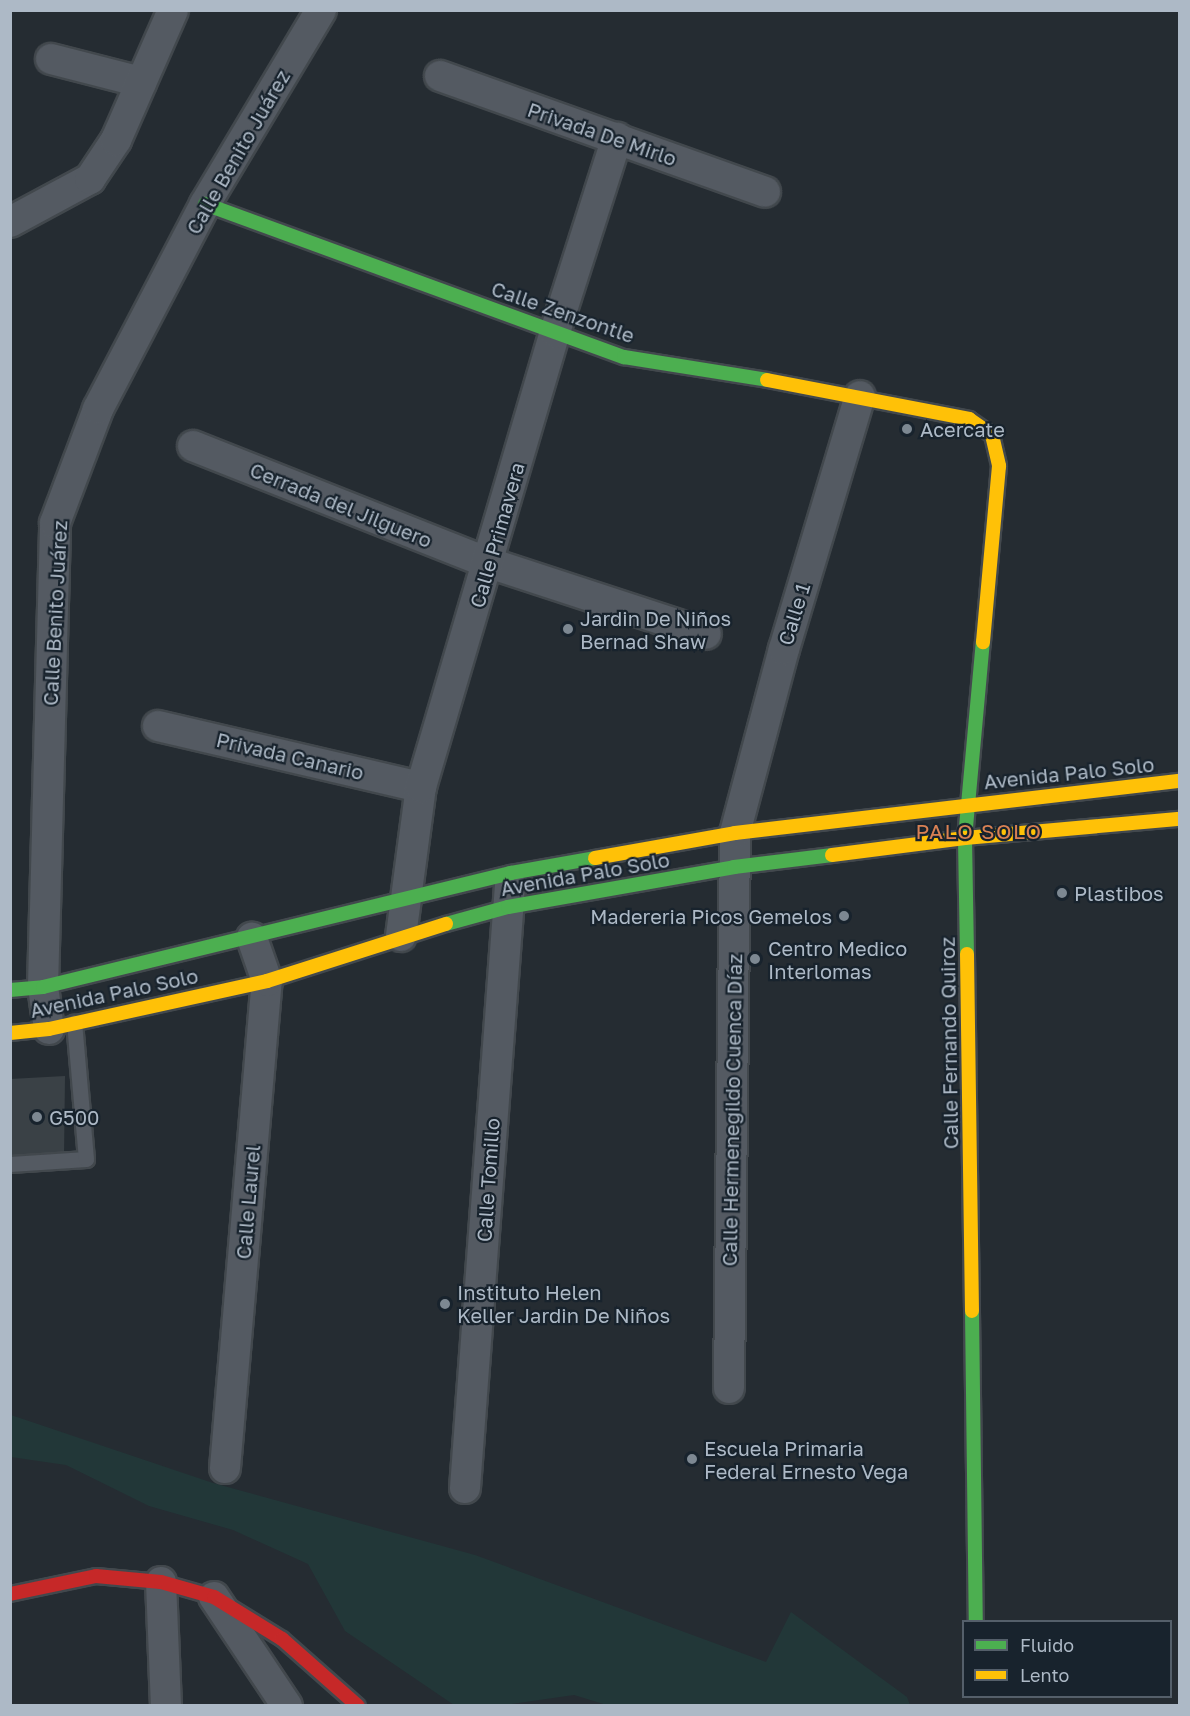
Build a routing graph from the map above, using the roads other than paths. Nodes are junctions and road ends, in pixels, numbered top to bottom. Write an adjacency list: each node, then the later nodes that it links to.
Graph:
1 (173, 10): 5 (street)
2 (321, 10): 8 (street, Calle Benito Juárez)
3 (51, 59): 5 (street)
4 (440, 76): 6 (street, Privada De Mirlo)
5 (141, 82): 9 (street)
6 (617, 138): 7 (street, Privada De Mirlo); 10 (street, Calle Primavera)
7 (765, 192)
8 (205, 204): 10 (main road, Calle Zenzontle); 30 (street, Calle Benito Juárez)
9 (10, 222)
10 (555, 332): 11 (main road, Calle Zenzontle); 14 (street, Calle Primavera)
11 (860, 396): 13 (main road, Calle Zenzontle); 21 (street, Calle 1)
12 (194, 447): 14 (street, Cerrada del Jilguero)
13 (999, 466): 19 (main road, Calle Fernando Quiroz)
14 (489, 563): 15 (street, Cerrada del Jilguero); 18 (street, Calle Primavera)
15 (706, 634)
16 (158, 726): 18 (street, Privada Canario)
17 (1179, 781): 19 (main road, Avenida Palo Solo)
18 (421, 787): 25 (street, Calle Primavera)
19 (967, 803): 21 (main road, Avenida Palo Solo); 22 (main road, Calle Fernando Quiroz)
20 (1179, 819): 22 (main road, Avenida Palo Solo)
21 (735, 833): 23 (street, Calle Hermenegildo Cuenca Díaz); 24 (main road, Avenida Palo Solo)
22 (965, 838): 23 (main road, Avenida Palo Solo); 41 (main road, Calle Fernando Quiroz)
23 (734, 867): 26 (main road, Avenida Palo Solo); 35 (street, Calle Hermenegildo Cuenca Díaz)
24 (511, 873): 25 (main road, Avenida Palo Solo); 26 (street, Calle Tomillo)
25 (403, 901): 27 (street, Calle Primavera); 28 (main road, Avenida Palo Solo)
26 (508, 907): 27 (main road, Avenida Palo Solo); 37 (street, Calle Tomillo)
27 (401, 936): 29 (main road, Avenida Palo Solo)
28 (252, 938): 29 (street, Calle Laurel); 30 (main road, Avenida Palo Solo)
29 (267, 981): 32 (main road, Avenida Palo Solo); 36 (street, Calle Laurel)
30 (43, 987): 31 (main road, Avenida Palo Solo); 32 (street, Calle Benito Juárez)
31 (10, 990)
32 (62, 1026): 33 (main road, Avenida Palo Solo); 34 (lane)
33 (10, 1033)
34 (10, 1164)
35 (729, 1388)
36 (225, 1468)
37 (465, 1488)
38 (161, 1582): 39 (main road); 40 (main road); 42 (street)
39 (10, 1594)
40 (214, 1597): 43 (street); 44 (main road)
41 (976, 1620)
42 (166, 1706)
43 (287, 1706)
44 (358, 1706)

